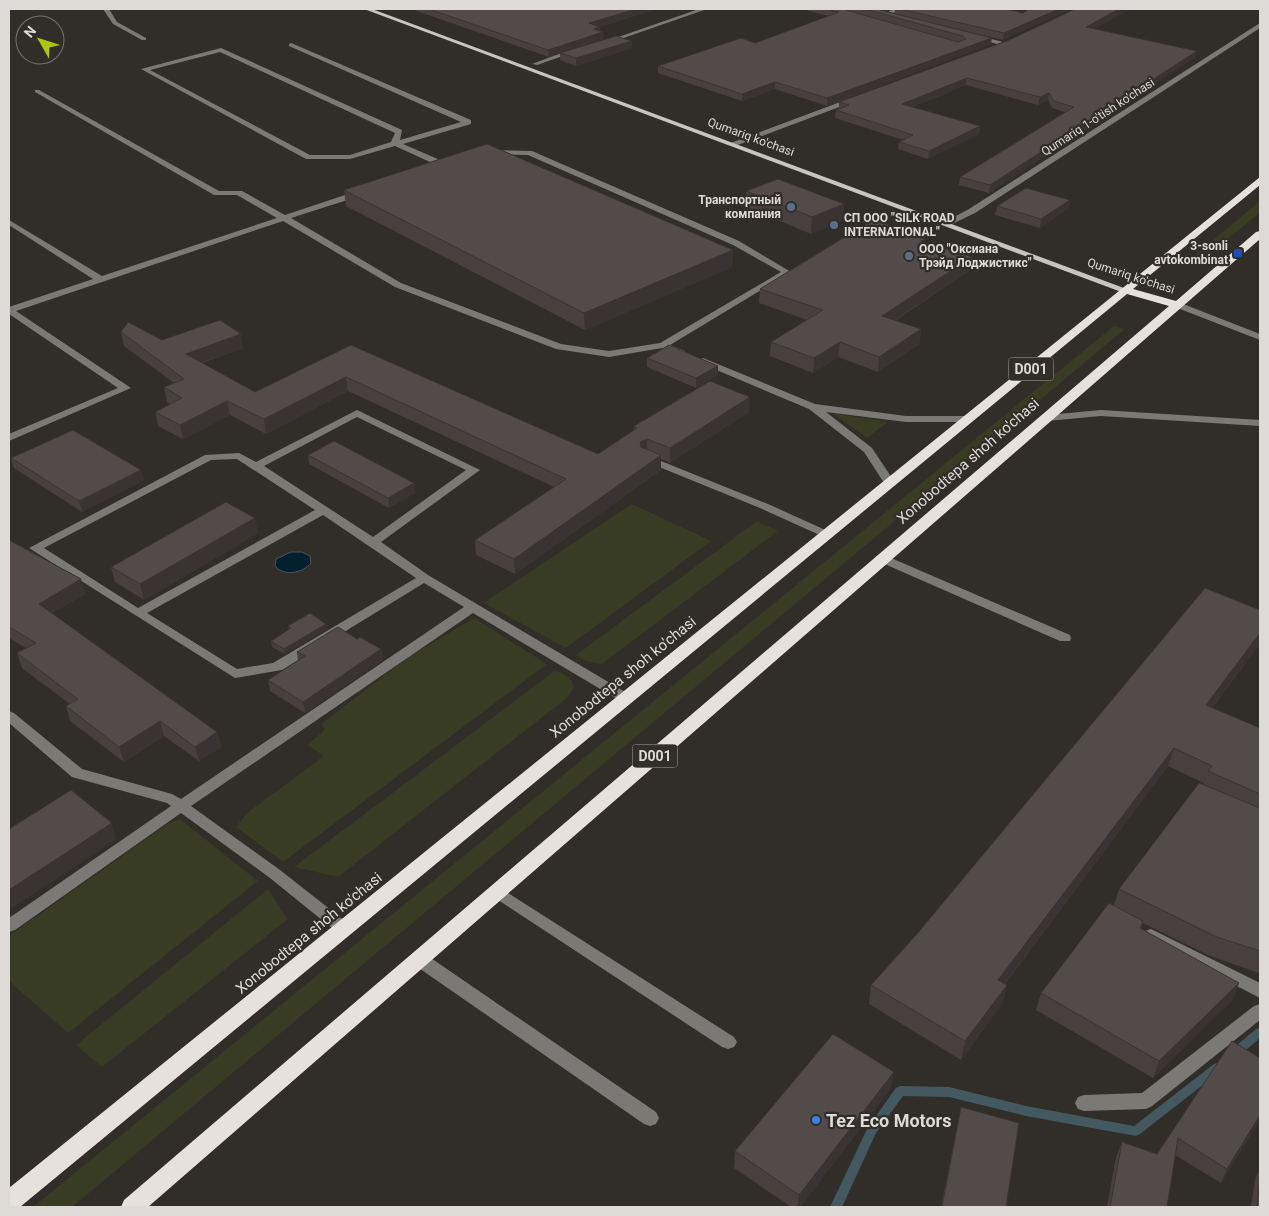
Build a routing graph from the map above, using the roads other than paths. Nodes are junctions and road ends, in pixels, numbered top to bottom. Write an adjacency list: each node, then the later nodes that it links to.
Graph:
1 (106, 9): 9 (street)
2 (373, 9): 21 (main road, Qumariq ko'chasi)
3 (386, 9): 16 (main road, Qumariq ko'chasi)
4 (704, 9): 13 (street)
5 (897, 9): 6 (street)
6 (899, 20)
7 (1260, 25): 29 (street, Qumariq 1-o'tish ko'chasi)
8 (969, 36): 11 (street)
9 (144, 39)
10 (1013, 40): 11 (street)
11 (1005, 44): 15 (street)
12 (290, 45): 20 (street)
13 (596, 46)
14 (582, 49): 16 (street)
15 (989, 50)
16 (535, 64): 19 (main road, Qumariq ko'chasi)
17 (37, 91): 28 (street)
18 (863, 97): 19 (street)
19 (743, 140): 21 (street); 23 (main road, Qumariq ko'chasi)
20 (395, 143): 20 (street); 24 (street)
21 (732, 144): 25 (main road, Qumariq ko'chasi)
22 (479, 153): 37 (street)
23 (807, 164): 25 (main road); 29 (main road, Qumariq ko'chasi)
24 (434, 168)
25 (796, 168): 31 (main road, Qumariq ko'chasi)
26 (1260, 180): 34 (highway, Xonobodtepa shoh ko'chasi / D001)
27 (369, 190): 28 (street)
28 (284, 218): 33 (street); 37 (street)
29 (955, 219): 31 (street, Qumariq 1-o'tish ko'chasi); 34 (main road, Qumariq ko'chasi)
30 (9, 222): 33 (street)
31 (945, 224): 34 (main road, Qumariq ko'chasi)
32 (1260, 234): 35 (highway, Xonobodtepa shoh ko'chasi / D001)
33 (100, 279): 42 (street)
34 (1130, 288): 35 (highway, Qumariq ko'chasi); 40 (highway, Xonobodtepa shoh ko'chasi / D001)
35 (1178, 305): 36 (street); 39 (highway, Xonobodtepa shoh ko'chasi / D001)
36 (1260, 337)
37 (663, 345): 38 (street)
38 (813, 407): 40 (street); 45 (street)
39 (1048, 418): 41 (street); 49 (highway, Xonobodtepa shoh ko'chasi / D001)
40 (970, 419): 45 (highway, Xonobodtepa shoh ko'chasi / D001)
41 (1260, 423)
42 (9, 438)
43 (646, 458): 47 (street)
44 (256, 466): 46 (street); 48 (street); 52 (street)
45 (890, 484): 47 (highway, Xonobodtepa shoh ko'chasi / D001)
46 (323, 510): 48 (street); 52 (street)
47 (828, 535): 54 (highway, Xonobodtepa shoh ko'chasi / D001)
48 (374, 542): 50 (street)
49 (884, 558): 53 (street); 57 (highway, Xonobodtepa shoh ko'chasi / D001)
50 (424, 578): 51 (street); 52 (street)
51 (473, 607): 54 (street); 56 (street)
52 (138, 613)
53 (1065, 638)
54 (627, 699): 59 (highway, Xonobodtepa shoh ko'chasi / D001)
55 (9, 716): 56 (street)
56 (181, 806): 58 (street); 59 (street)
57 (497, 892): 61 (highway, Xonobodtepa shoh ko'chasi / D001); 64 (street)
58 (9, 926)
59 (344, 929): 67 (highway, Xonobodtepa shoh ko'chasi / D001)
60 (1139, 929): 62 (street)
61 (419, 959): 66 (street); 68 (highway, Xonobodtepa shoh ko'chasi / D001)
62 (1260, 991)
63 (1260, 1011): 65 (street)
64 (728, 1042)
65 (1084, 1103)
66 (650, 1118)
67 (9, 1202)
68 (132, 1207)

